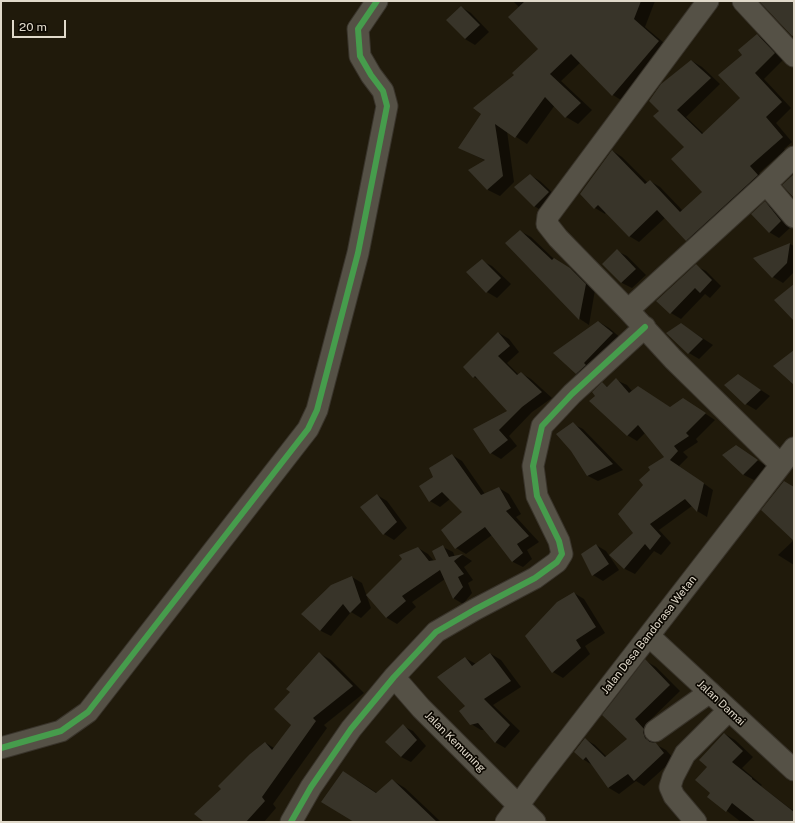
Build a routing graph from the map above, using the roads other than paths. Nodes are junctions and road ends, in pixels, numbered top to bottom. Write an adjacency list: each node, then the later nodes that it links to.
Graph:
1 (377, 1): 16 (street)
2 (708, 1): 8 (street)
3 (743, 1): 4 (street)
4 (794, 56)
5 (794, 157): 6 (street)
6 (766, 184): 7 (street); 8 (street)
7 (794, 217)
8 (628, 310): 9 (street)
9 (645, 327): 10 (street); 12 (street)
10 (790, 455): 11 (street, Jalan Desa Bandorasa Wetan)
11 (649, 636): 13 (street, Jalan Damai); 18 (street, Jalan Desa Bandorasa Wetan)
12 (394, 677): 18 (street, Jalan Kemuning); 19 (street)
13 (710, 692): 14 (street, Jalan Damai); 15 (street)
14 (729, 710): 17 (street, Jalan Damai); 22 (street)
15 (655, 731)
16 (1, 748)
17 (794, 770)
18 (518, 805): 20 (street, Jalan Desa Bandorasa Wetan); 21 (street, Jalan Kemuning)
19 (291, 822)
20 (506, 822)
21 (535, 822)
22 (696, 822)

